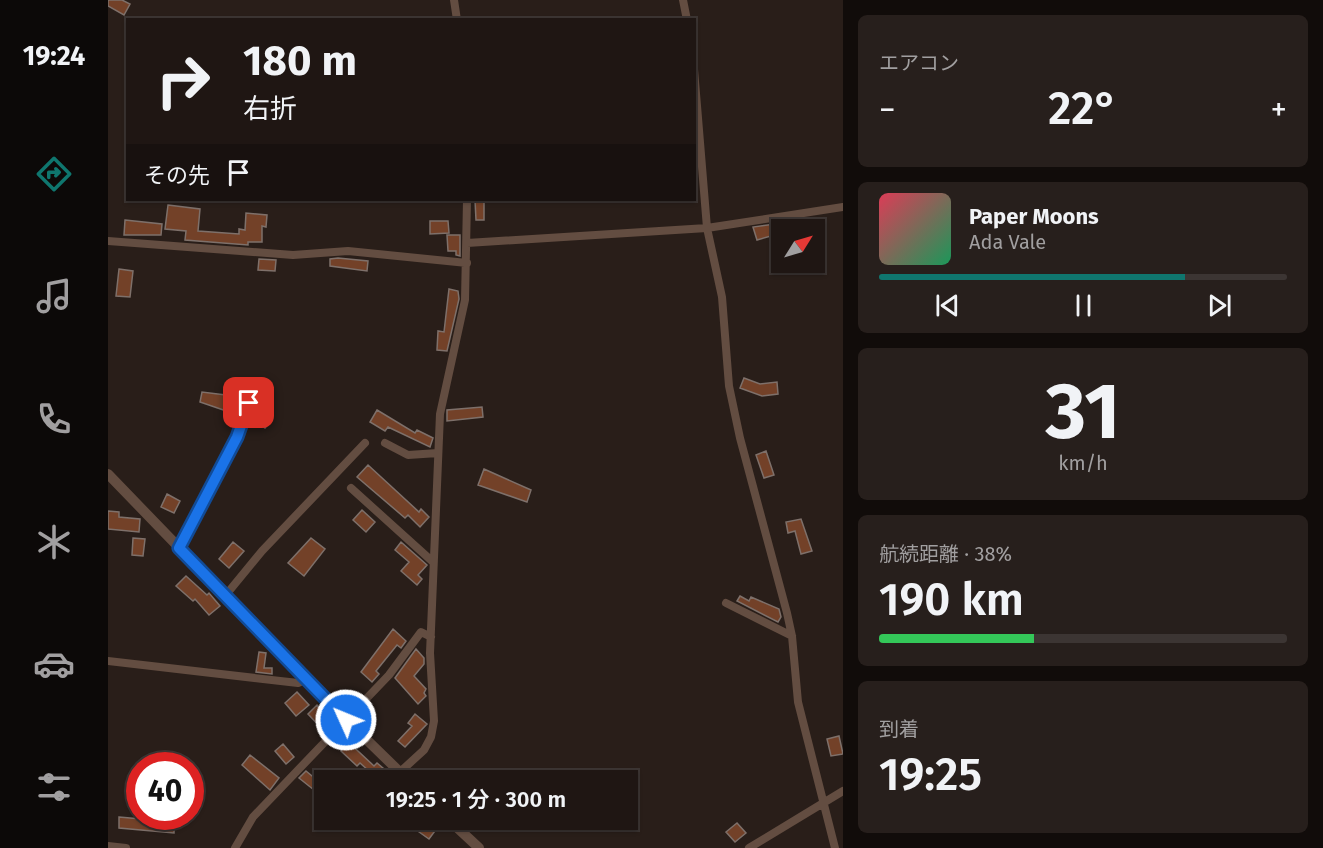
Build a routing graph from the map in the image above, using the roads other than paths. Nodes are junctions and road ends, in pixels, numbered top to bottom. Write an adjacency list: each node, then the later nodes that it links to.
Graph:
1 (454, 0): 3 (street)
2 (683, 0): 4 (street)
3 (457, 18)
4 (687, 18)
5 (696, 108): 6 (street)
6 (697, 128): 9 (street)
7 (467, 201): 11 (street)
8 (843, 207): 9 (street)
9 (707, 228): 11 (street); 23 (street)
10 (108, 241): 12 (street)
11 (467, 243): 12 (street)
12 (466, 263): 16 (street)
13 (249, 403): 19 (street)
14 (385, 442): 16 (street)
15 (365, 443): 21 (street)
16 (438, 453): 20 (street)
17 (108, 474): 19 (street)
18 (351, 488): 20 (street)
19 (179, 548): 21 (street)
20 (433, 562): 24 (street)
21 (225, 596): 26 (street)
22 (726, 603): 23 (street)
23 (792, 636): 31 (street)
24 (431, 637): 27 (street); 29 (street)
25 (108, 661): 26 (street)
26 (305, 680): 27 (street)
27 (346, 720): 28 (street); 35 (street)
28 (398, 770)
29 (402, 770)
30 (843, 791): 31 (street)
31 (823, 803): 37 (street); 38 (street)
32 (460, 830): 36 (street)
33 (108, 846): 34 (street)
34 (126, 848)
35 (235, 848)
36 (479, 848)
37 (749, 848)
38 (835, 848)

